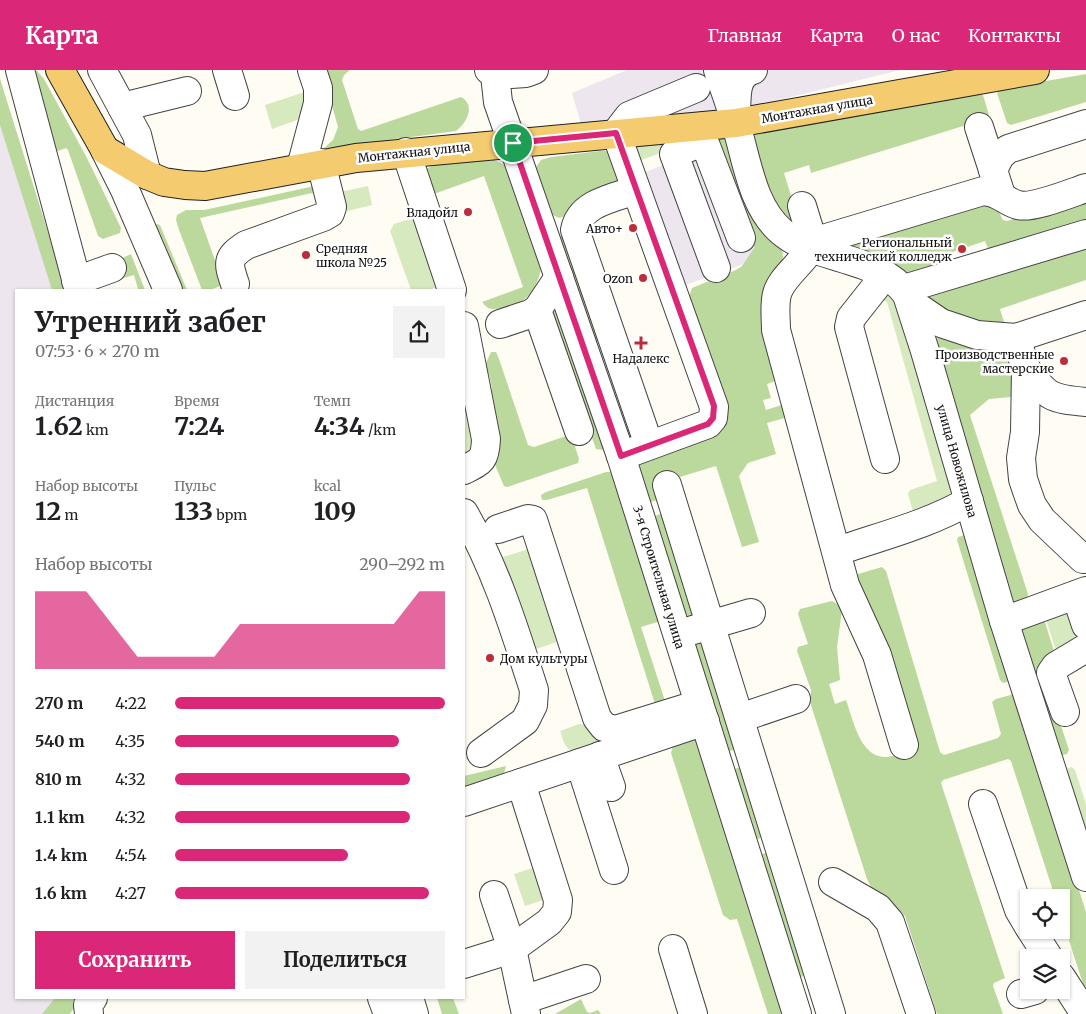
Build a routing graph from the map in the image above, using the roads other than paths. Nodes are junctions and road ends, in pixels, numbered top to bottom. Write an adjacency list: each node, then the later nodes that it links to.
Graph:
1 (20, 70): 36 (street)
2 (60, 70): 21 (main road, Монтажная улица)
3 (102, 70): 15 (street)
4 (227, 70): 14 (street)
5 (312, 70): 23 (street)
6 (534, 70): 10 (street)
7 (718, 70): 18 (street)
8 (753, 70): 18 (street)
9 (1035, 70): 11 (main road, Монтажная улица)
10 (493, 72): 20 (street, 3-я Строительная улица)
11 (992, 74): 18 (main road, Монтажная улица)
12 (696, 88): 19 (street)
13 (187, 90): 15 (street)
14 (235, 96)
15 (122, 107): 24 (street)
16 (1086, 124): 25 (street)
17 (979, 127): 25 (street)
18 (718, 130): 19 (main road, Монтажная улица); 30 (street); 31 (street); 33 (street)
19 (616, 133): 20 (main road, Монтажная улица); 27 (street)
20 (513, 143): 22 (main road, Монтажная улица); 34 (street, 3-я Строительная улица)
21 (105, 150): 24 (main road, Монтажная улица); 37 (street)
22 (406, 152): 23 (main road, Монтажная улица); 38 (street)
23 (311, 165): 24 (main road, Монтажная улица); 35 (street)
24 (147, 175)
25 (997, 183): 26 (street); 31 (street)
26 (1086, 188)
27 (636, 190): 50 (street); 50 (street)
28 (802, 206): 31 (street)
29 (1086, 234): 39 (street)
30 (741, 238)
31 (812, 245): 39 (street); 71 (street)
32 (112, 268): 36 (street)
33 (716, 268)
34 (559, 277): 40 (street); 51 (street, 3-я Строительная улица)
35 (236, 284)
36 (77, 285)
37 (168, 289)
38 (452, 289)
39 (900, 289): 44 (street); 52 (street); 55 (street, улица Новожилова)
40 (537, 310): 42 (street); 49 (street)
41 (1086, 315): 44 (street)
42 (500, 324)
43 (465, 331): 53 (street)
44 (1016, 338): 45 (street)
45 (1026, 369): 47 (street); 59 (street)
46 (1086, 386): 47 (street)
47 (1053, 397): 48 (street)
48 (1086, 402)
49 (579, 431)
50 (650, 445): 51 (street)
51 (621, 456): 65 (street, 3-я Строительная улица)
52 (885, 459)
53 (465, 470)
54 (667, 485): 63 (street)
55 (969, 501): 58 (street); 62 (street, улица Новожилова)
56 (465, 515): 72 (street)
57 (498, 528): 68 (street)
58 (850, 547)
59 (1083, 559)
60 (1081, 593): 62 (street); 64 (street)
61 (751, 613): 63 (street)
62 (1004, 621): 79 (street, улица Новожилова)
63 (711, 625): 65 (street); 70 (street)
64 (1086, 626)
65 (678, 635): 68 (street, 3-я Строительная улица)
66 (1086, 648): 69 (street)
67 (796, 699): 70 (street)
68 (702, 712): 73 (street); 96 (street, 3-я Строительная улица)
69 (1065, 712)
70 (740, 718): 97 (street)
71 (904, 745)
72 (481, 752)
73 (590, 760): 74 (street); 75 (street); 78 (street)
74 (521, 783): 76 (street); 83 (street)
75 (611, 787)
76 (465, 802)
77 (983, 804): 82 (street)
78 (614, 870)
79 (1086, 878)
80 (833, 882): 98 (street)
81 (494, 895): 83 (street)
82 (1020, 912)
83 (512, 949): 85 (street); 91 (street)
84 (673, 949): 95 (street)
85 (465, 964)
86 (586, 979): 91 (street)
87 (1070, 990): 99 (street)
88 (91, 999): 92 (street)
89 (382, 999): 93 (street)
90 (409, 999): 94 (street)
91 (524, 1007)
92 (89, 1014)
93 (388, 1014)
94 (414, 1014)
95 (693, 1014)
96 (797, 1014)
97 (832, 1014)
98 (921, 1014)
99 (1085, 1014)

